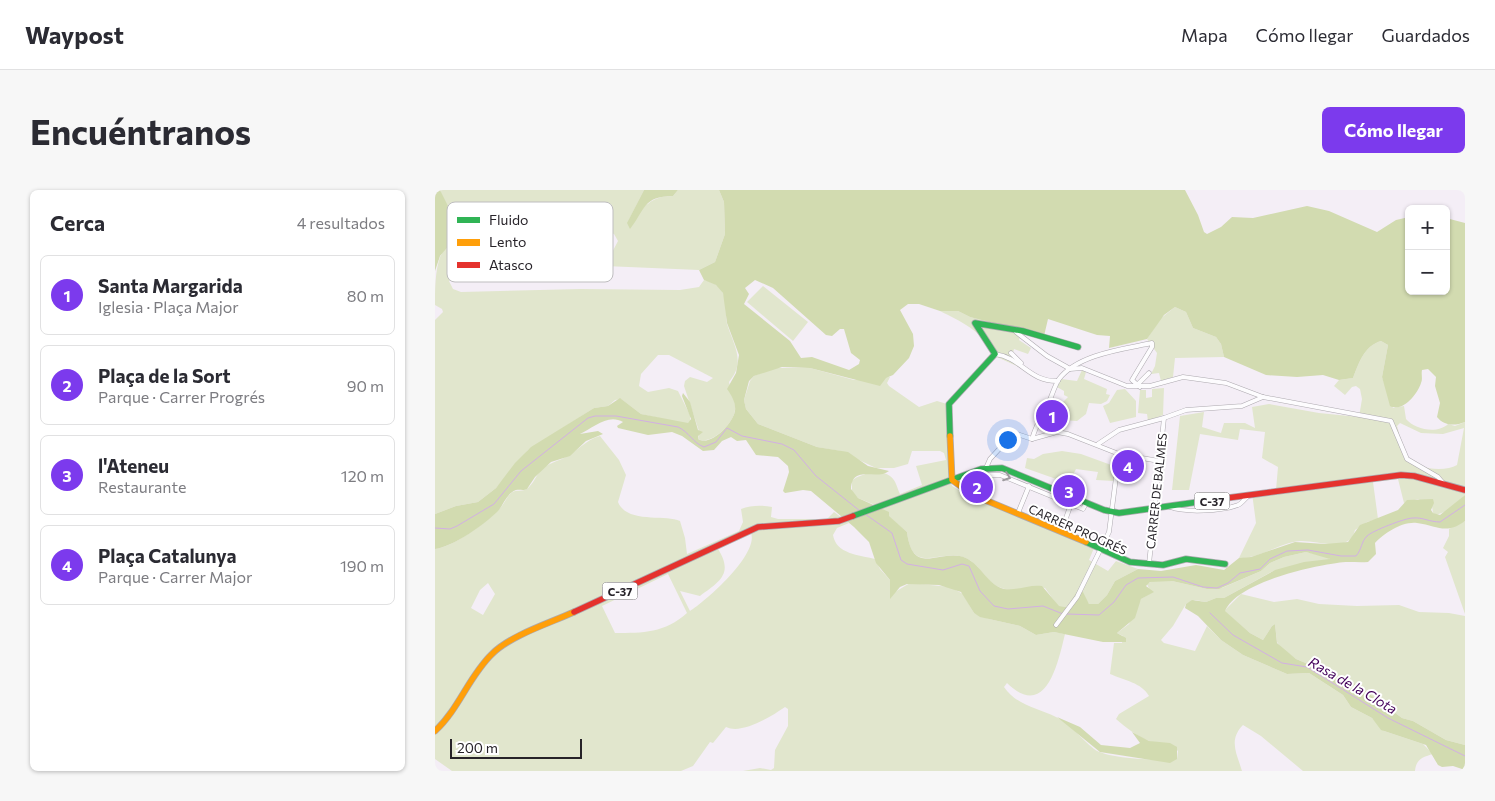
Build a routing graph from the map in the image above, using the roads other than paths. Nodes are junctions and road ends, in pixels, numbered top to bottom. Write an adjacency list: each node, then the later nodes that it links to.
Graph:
1 (1016, 332): 2 (main road); 4 (main road); 6 (street)
2 (1078, 347)
3 (1011, 353): 5 (street)
4 (995, 354): 5 (street); 18 (main road)
5 (1022, 364): 8 (street)
6 (1070, 369): 8 (street); 9 (street); 9 (street)
7 (1149, 373): 9 (street)
8 (1058, 381): 12 (street)
9 (1139, 385): 10 (street)
10 (1263, 397): 11 (street); 19 (street)
11 (1164, 418): 13 (street); 15 (street, CARRER DE BALMES)
12 (1032, 439): 13 (street); 16 (street)
13 (1098, 444): 14 (street)
14 (1119, 454): 15 (street); 26 (street)
15 (1159, 461): 25 (street, CARRER DE BALMES)
16 (986, 468): 17 (main road, C-37); 23 (main road, C-37)
17 (962, 476): 18 (main road, C-37); 20 (street)
18 (952, 480): 20 (main road, CARRER PROGRÉS); 33 (main road, C-37)
19 (1443, 483): 22 (main road, C-37); 25 (main road, C-37)
20 (961, 485): 21 (street, one-way to 21); 27 (main road, CARRER PROGRÉS)
21 (1029, 486): 24 (street); 27 (street)
22 (1465, 490)
23 (1086, 503): 24 (street); 26 (main road, C-37)
24 (1071, 504): 28 (street)
25 (1154, 510): 26 (main road, C-37); 30 (street, CARRER DE BALMES)
26 (1112, 512): 29 (street)
27 (1018, 513): 28 (main road, CARRER PROGRÉS)
28 (1061, 532): 29 (main road, CARRER PROGRÉS)
29 (1102, 548): 30 (main road, CARRER PROGRÉS); 32 (street)
30 (1149, 564): 31 (main road, CARRER PROGRÉS)
31 (1225, 564)
32 (1056, 625)
33 (435, 731)

